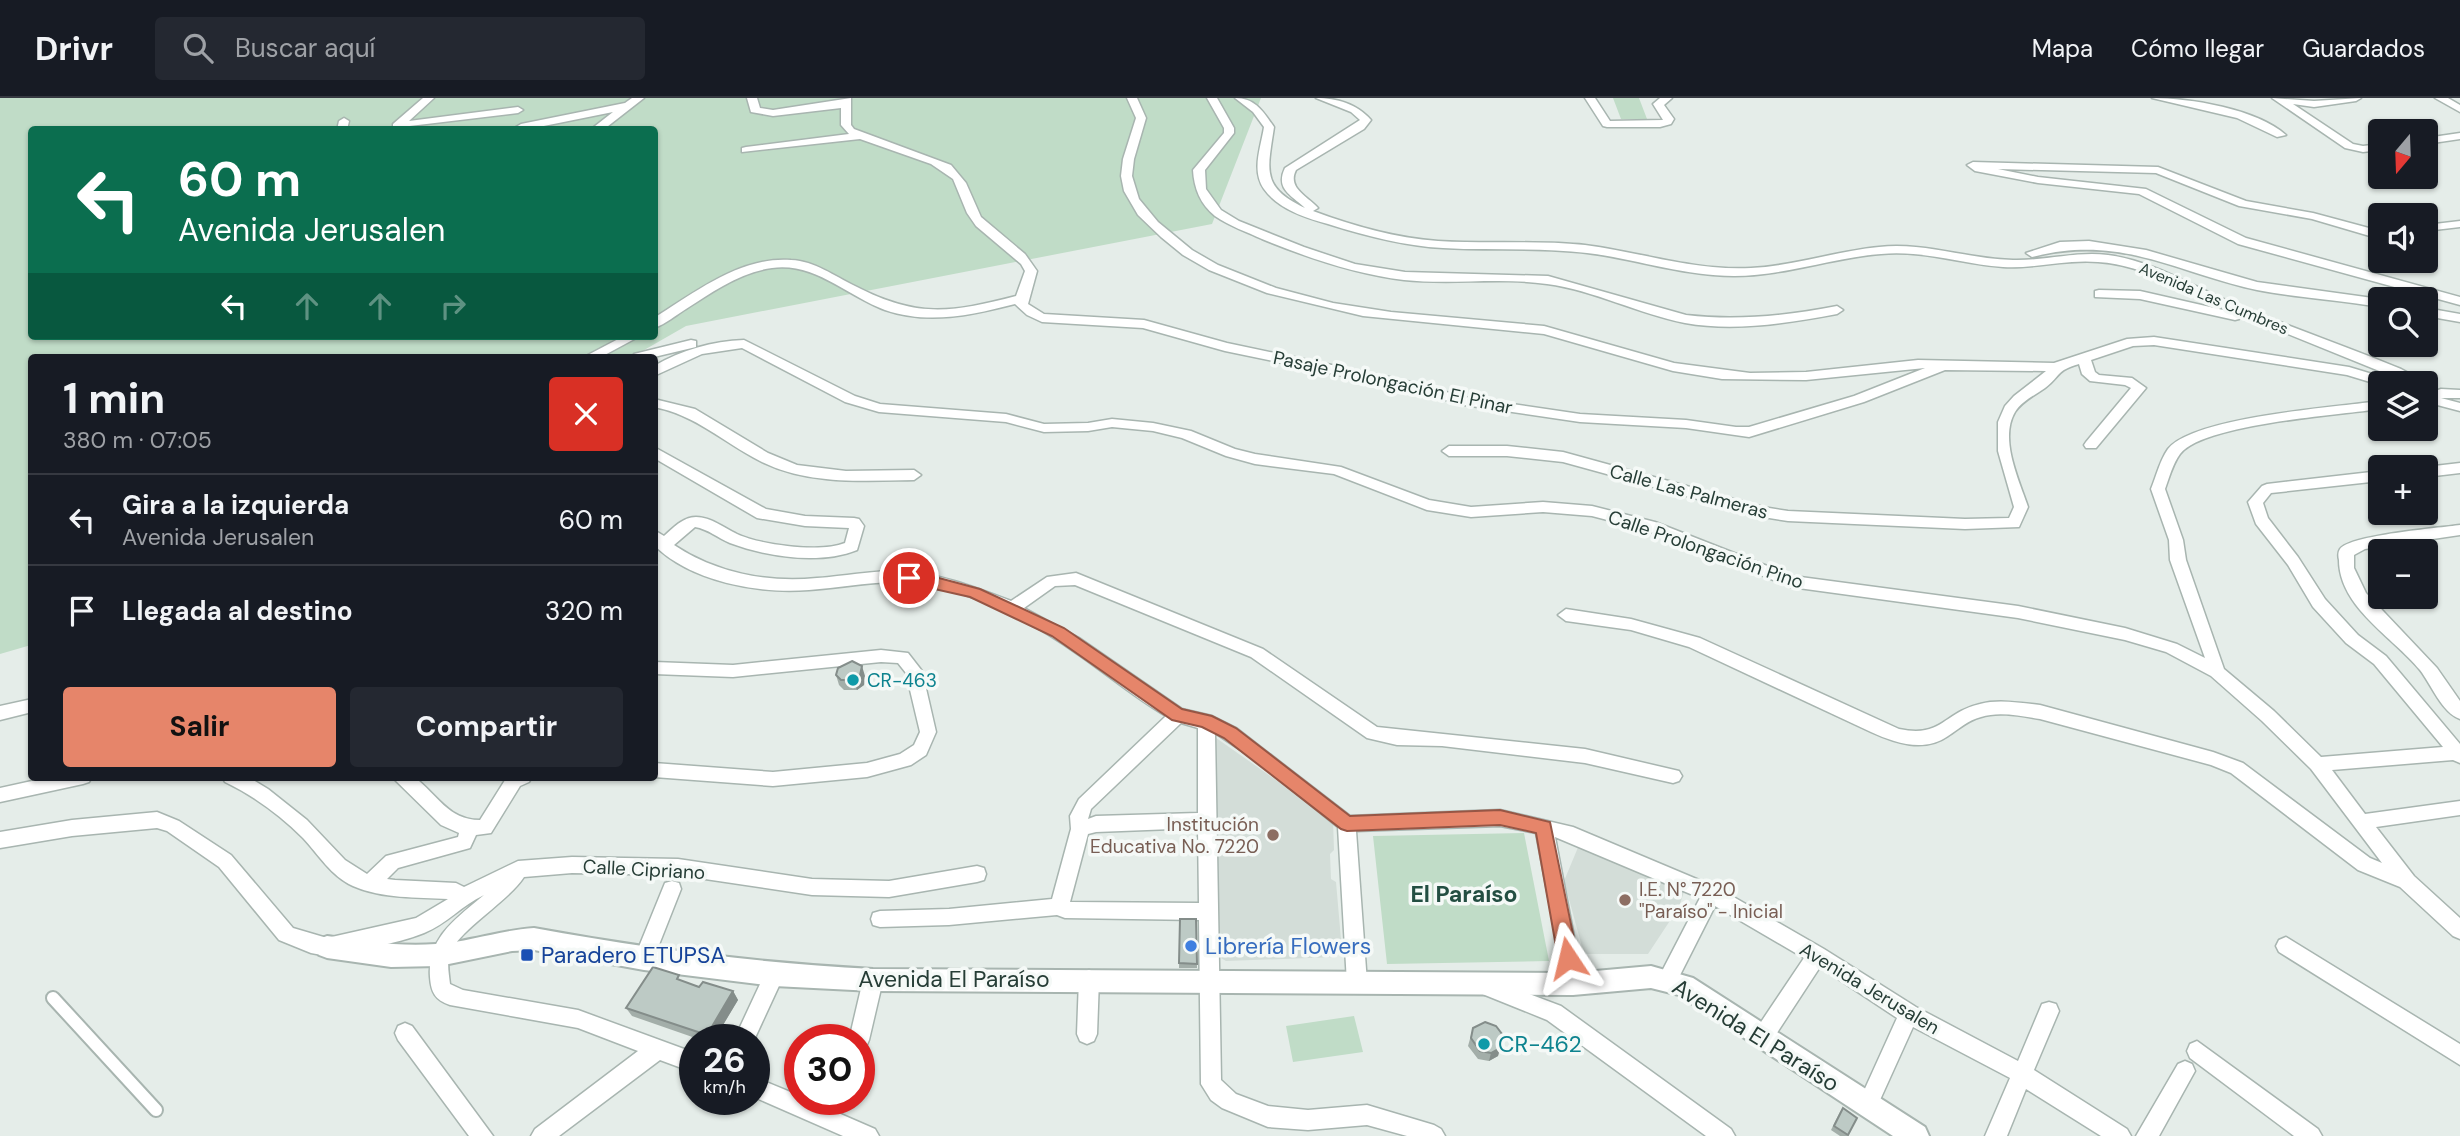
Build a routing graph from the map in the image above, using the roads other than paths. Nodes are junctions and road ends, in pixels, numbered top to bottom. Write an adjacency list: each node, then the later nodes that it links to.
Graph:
1 (429, 98): 18 (street)
2 (639, 98): 16 (street)
3 (752, 98): 14 (street)
4 (1132, 98): 48 (street)
5 (1212, 98): 38 (street)
6 (1240, 98): 29 (street, Avenida Las Cumbres)
7 (1321, 98): 29 (street)
8 (1590, 98): 13 (street)
9 (2157, 98): 23 (street)
10 (2278, 98): 11 (street); 27 (street)
11 (2356, 98)
12 (2440, 98): 17 (street)
13 (1663, 100)
14 (846, 101): 24 (street)
15 (518, 104): 19 (street); 20 (street)
16 (626, 106): 21 (street); 22 (street)
17 (2460, 109)
18 (397, 126)
19 (405, 126)
20 (521, 126)
21 (531, 126)
22 (600, 126)
23 (2281, 135)
24 (862, 136): 28 (street); 35 (street)
25 (2460, 136): 26 (street)
26 (2438, 139)
27 (2368, 148)
28 (746, 150)
29 (1331, 221): 33 (street, Avenida Las Cumbres)
30 (2460, 223): 31 (street)
31 (2438, 226)
32 (2368, 231): 37 (street)
33 (2015, 264): 36 (street); 42 (street, Avenida Las Cumbres)
34 (2099, 294): 42 (street)
35 (1020, 299): 41 (street); 48 (street, Pasaje Prolongación El Pinar)
36 (2368, 300)
37 (2460, 301)
38 (1837, 310)
39 (2438, 314): 40 (street)
40 (2460, 318)
41 (658, 321)
42 (2282, 327): 51 (street, Avenida Las Cumbres)
43 (626, 340): 45 (street)
44 (744, 344): 46 (street); 50 (street); 71 (street, Calle Prolongación Pino)
45 (597, 354)
46 (651, 354)
47 (2084, 359): 49 (street); 52 (street); 59 (street)
48 (1943, 366): 49 (street)
49 (2055, 367): 60 (street, Calle Las Palmeras)
50 (658, 370)
51 (2395, 371)
52 (2368, 377)
53 (2460, 394): 54 (street)
54 (2438, 395)
55 (2438, 398): 58 (street)
56 (658, 404): 64 (street)
57 (2368, 407): 71 (street)
58 (2460, 407)
59 (2091, 445)
60 (1449, 451)
61 (658, 454): 67 (street)
62 (2460, 468): 63 (street)
63 (2438, 471)
64 (914, 475)
65 (2368, 477): 77 (street)
66 (2460, 530): 73 (street)
67 (659, 540): 68 (street)
68 (1011, 609): 75 (street); 80 (street)
69 (1566, 615): 96 (street)
70 (658, 668): 79 (street)
71 (2217, 672): 78 (street, Calle Prolongación Pino)
72 (28, 706): 74 (street)
73 (2460, 712)
74 (0, 713)
75 (1178, 715): 76 (street); 92 (street)
76 (1206, 720): 87 (street); 89 (street)
77 (2459, 755): 78 (street)
78 (2317, 764): 88 (street, Calle Prolongación Pino)
79 (658, 770)
80 (1673, 776)
81 (64, 781): 85 (street)
82 (242, 781): 97 (street)
83 (405, 781): 91 (street)
84 (514, 781): 91 (street)
85 (0, 795)
86 (2460, 808): 88 (street)
87 (1208, 820): 92 (street); 102 (street)
88 (2361, 822): 96 (street, Calle Prolongación Pino)
89 (1347, 824): 90 (street, Avenida Jerusalen); 115 (street)
90 (1544, 827): 99 (street, Avenida Jerusalen); 117 (street)
91 (470, 829): 97 (street)
92 (1080, 829): 101 (street)
93 (0, 840): 106 (street, Avenida El Paraíso)
94 (518, 869): 95 (street, Calle Cipriano); 100 (street, Calle Cipriano); 107 (street)
95 (977, 874)
96 (2407, 882): 104 (street, Calle Prolongación Pino)
97 (371, 883): 100 (street)
98 (673, 889): 109 (street)
99 (1711, 894): 108 (street, Avenida Jerusalen); 112 (street)
100 (461, 897): 106 (street, Calle Cipriano)
101 (1059, 907): 102 (street); 103 (street)
102 (1210, 912): 114 (street)
103 (880, 919)
104 (2460, 930)
105 (2286, 946): 128 (street)
106 (327, 947): 107 (street, Avenida El Paraíso)
107 (439, 955): 109 (street, Avenida El Paraíso); 126 (street)
108 (1817, 955): 120 (street, Avenida Jerusalen); 125 (street)
109 (645, 960): 110 (street, Avenida El Paraíso)
110 (774, 975): 113 (street, Avenida El Paraíso); 121 (street)
111 (1089, 979): 113 (street, Avenida El Paraíso); 114 (street, Avenida El Paraíso); 124 (street)
112 (1668, 979): 117 (street, Avenida El Paraíso); 125 (street, Avenida El Paraíso)
113 (873, 980): 122 (street)
114 (1211, 981): 115 (street, Avenida El Paraíso); 138 (street)
115 (1357, 983): 116 (street, Avenida El Paraíso)
116 (1478, 983): 117 (street, Avenida El Paraíso); 139 (street)
117 (1573, 984)
118 (52, 998): 134 (street)
119 (2049, 1011): 131 (street)
120 (1909, 1014): 131 (street, Avenida Jerusalen); 133 (street)
121 (751, 1024)
122 (863, 1024)
123 (405, 1033): 135 (street)
124 (1087, 1034)
125 (1762, 1038): 133 (street, Avenida El Paraíso)
126 (659, 1048): 129 (street); 136 (street)
127 (2197, 1051): 144 (street)
128 (2460, 1055)
129 (679, 1056)
130 (2185, 1071): 143 (street)
131 (2022, 1074): 141 (street); 142 (street, Avenida Jerusalen)
132 (770, 1094): 137 (street)
133 (1868, 1104): 140 (street, Avenida El Paraíso)
134 (156, 1110)
135 (482, 1136)
136 (542, 1136)
137 (868, 1136)
138 (1434, 1136)
139 (1724, 1136)
140 (1916, 1136)
141 (1996, 1136)
142 (2120, 1136)
143 (2147, 1136)
144 (2311, 1136)

